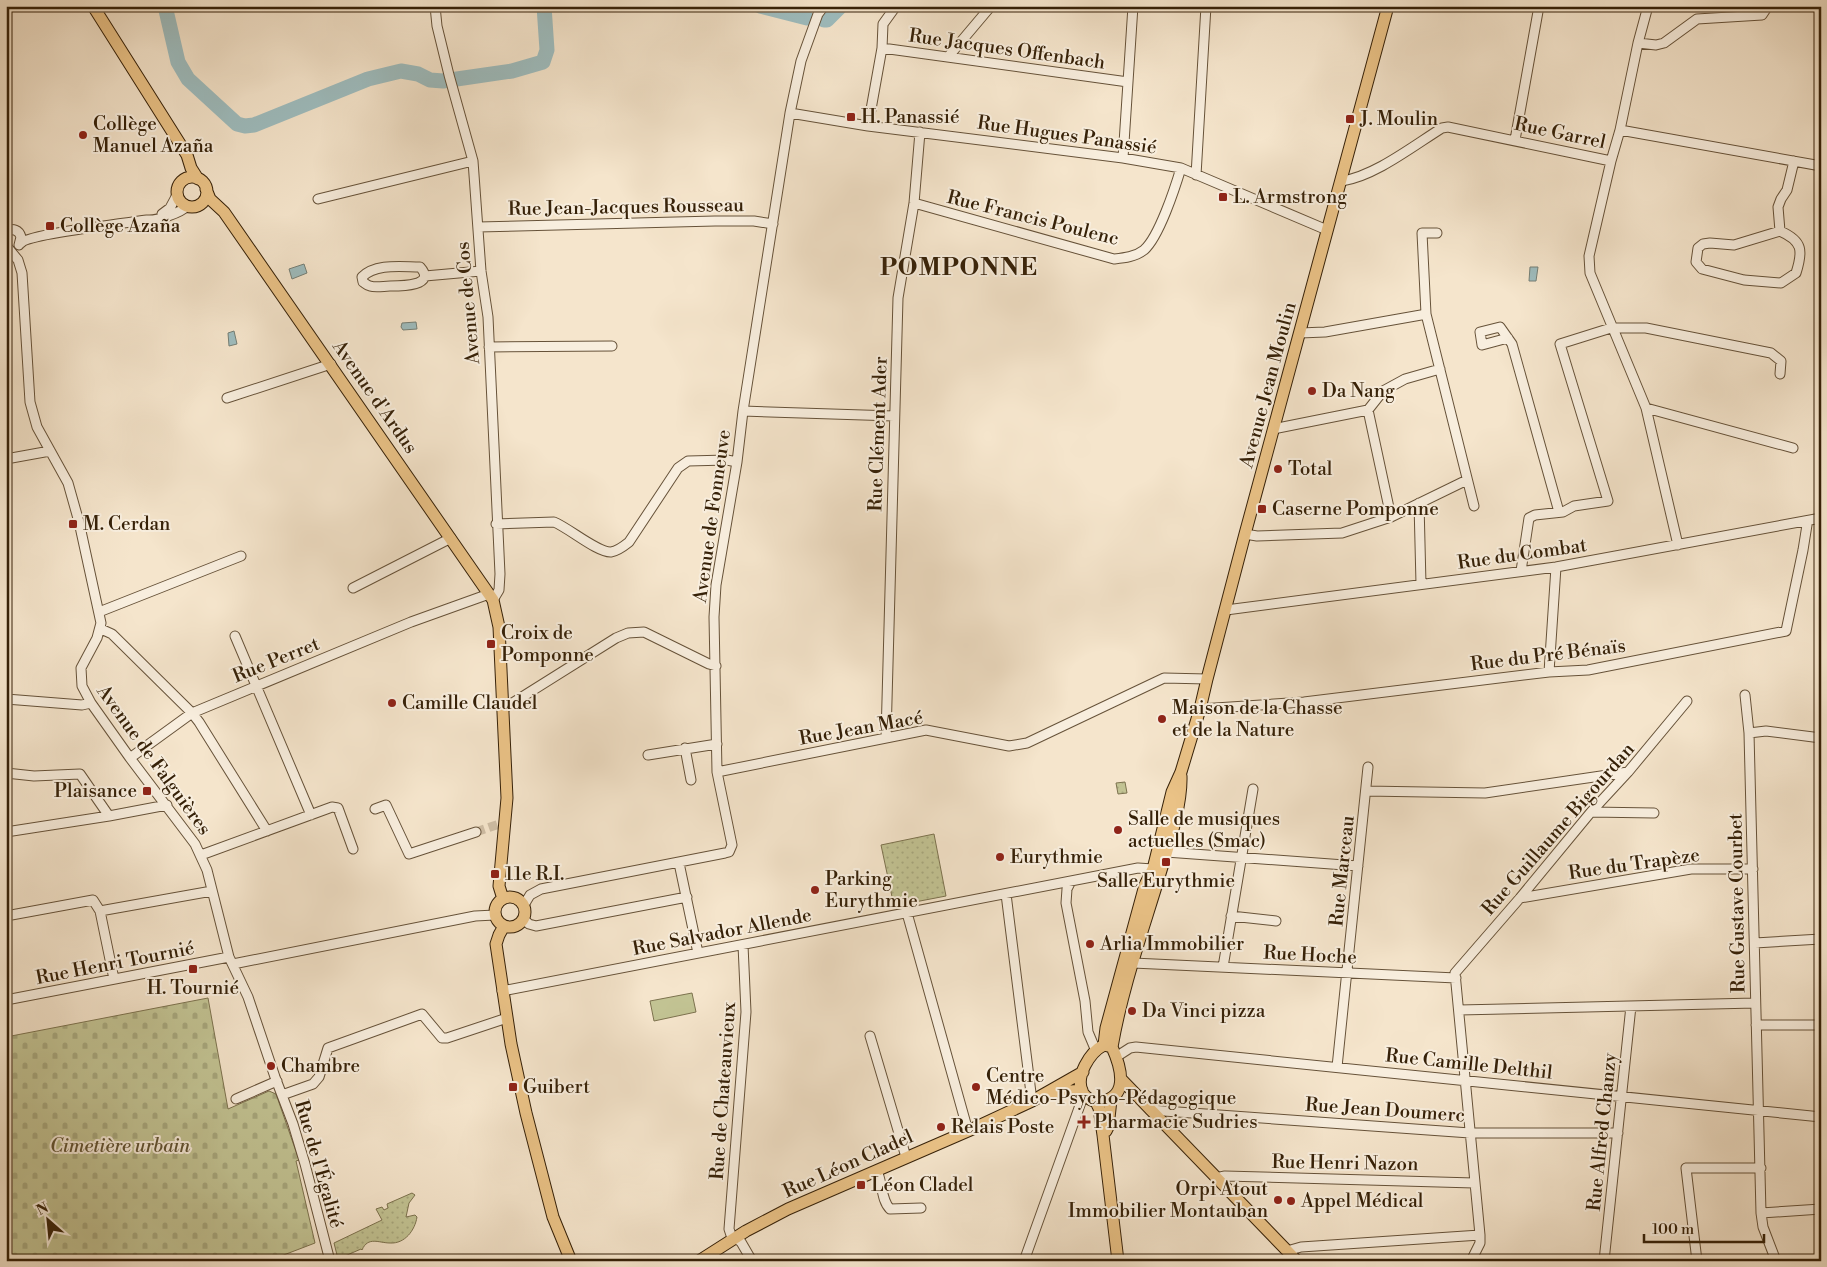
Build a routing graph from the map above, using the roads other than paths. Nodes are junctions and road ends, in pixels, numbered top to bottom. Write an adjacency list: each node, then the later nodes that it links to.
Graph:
1 (93, 6): 21 (main road)
2 (435, 6): 23 (street, Avenue de Cos)
3 (824, 6): 16 (street, Avenue de Fonneuve)
4 (896, 6): 13 (street)
5 (991, 6): 14 (street)
6 (1133, 6): 15 (street)
7 (1206, 6): 28 (street)
8 (1388, 6): 30 (main road, Avenue Jean Moulin)
9 (1539, 6): 20 (street)
10 (1648, 6): 12 (street)
11 (1768, 6): 12 (street)
12 (1638, 43): 18 (street)
13 (882, 48): 14 (street, Rue Jacques Offenbach); 17 (street)
14 (948, 57): 15 (street, Rue Jacques Offenbach)
15 (1128, 82): 22 (street)
16 (790, 112): 17 (street, Rue Hugues Panassié); 38 (street, Avenue de Fonneuve)
17 (868, 126): 19 (street, Rue Hugues Panassié)
18 (1620, 130): 24 (street, Rue Garrel); 25 (street, Rue Garrel)
19 (920, 132): 22 (street, Rue Hugues Panassié); 34 (street, Rue Clément Ader)
20 (1514, 140): 24 (street, Rue Garrel); 30 (street, Rue Garrel)
21 (183, 151): 29 (main road); 31 (main road)
22 (1123, 158): 27 (street, Rue Hugues Panassié)
23 (473, 161): 33 (street); 39 (street, Avenue de Cos)
24 (1611, 161): 51 (street)
25 (1794, 161): 26 (street, Rue Garrel); 42 (street)
26 (1821, 166)
27 (1181, 168): 28 (street, Rue Hugues Panassié); 34 (street, Rue Francis Poulenc)
28 (1196, 174): 40 (street, Rue Hugues Panassié)
29 (198, 179): 31 (main road); 32 (main road)
30 (1342, 181): 40 (main road, Avenue Jean Moulin)
31 (178, 189): 35 (main road); 37 (street)
32 (206, 189): 35 (main road); 36 (main road, Avenue d'Ardus)
33 (318, 199)
34 (914, 204): 63 (street, Rue Clément Ader)
35 (191, 206): 36 (main road); 37 (street)
36 (226, 216): 56 (main road, Avenue d'Ardus)
37 (146, 220): 44 (street)
38 (773, 224): 39 (street, Rue Jean-Jacques Rousseau); 62 (street, Avenue de Fonneuve)
39 (478, 227): 48 (street, Avenue de Cos)
40 (1327, 230): 52 (main road, Avenue Jean Moulin)
41 (10, 231): 44 (street); 45 (street)
42 (1780, 231): 42 (street)
43 (1437, 233): 50 (street)
44 (47, 235): 45 (street)
45 (20, 244): 46 (street); 47 (street)
46 (7, 248): 47 (street)
47 (18, 260): 66 (street)
48 (482, 272): 49 (street); 55 (street, Avenue de Cos)
49 (425, 276): 49 (street)
50 (1424, 315): 52 (street); 57 (street)
51 (1611, 328): 58 (street); 60 (street); 72 (street)
52 (1300, 333): 64 (main road, Avenue Jean Moulin)
53 (1508, 338): 72 (street)
54 (612, 346): 55 (street)
55 (489, 347): 76 (street, Avenue de Cos)
56 (330, 364): 59 (street); 78 (main road, Avenue d'Ardus)
57 (1440, 369): 61 (street); 69 (street)
58 (1780, 374)
59 (227, 398)
60 (1646, 408): 65 (street); 79 (street)
61 (1368, 410): 64 (street); 73 (street)
62 (743, 411): 63 (street); 68 (street, Avenue de Fonneuve)
63 (894, 416): 102 (street, Rue Clément Ader)
64 (1273, 429): 77 (main road, Avenue Jean Moulin)
65 (1792, 448)
66 (50, 451): 67 (street); 87 (street)
67 (6, 459)
68 (737, 462): 76 (street); 90 (street, Avenue de Fonneuve)
69 (1467, 480): 70 (street); 71 (street)
70 (1419, 504): 73 (street); 83 (street)
71 (1474, 506)
72 (1558, 512): 82 (street)
73 (1391, 518): 77 (street)
74 (1821, 518): 75 (street, Rue du Combat)
75 (1806, 521): 79 (street, Rue du Combat); 91 (street, Rue du Pré Bénaïs)
76 (496, 524): 85 (street, Avenue de Cos)
77 (1245, 534): 86 (main road, Avenue Jean Moulin)
78 (451, 538): 84 (street); 85 (main road, Avenue d'Ardus)
79 (1678, 545): 81 (street, Rue du Combat)
80 (241, 556): 87 (street)
81 (1556, 567): 82 (street, Rue du Combat); 91 (street)
82 (1521, 571): 83 (street, Rue du Combat)
83 (1421, 584): 86 (street, Rue du Combat)
84 (353, 588)
85 (491, 597): 93 (street, Rue Perret); 98 (main road)
86 (1226, 610): 92 (main road, Avenue Jean Moulin)
87 (99, 612): 88 (street)
88 (101, 629): 97 (street, Avenue de Falguières); 100 (street)
89 (235, 636): 93 (street)
90 (716, 666): 98 (street); 104 (street, Avenue de Fonneuve)
91 (1549, 672): 99 (street, Rue du Pré Bénaïs)
92 (1206, 679): 99 (main road, Avenue Jean Moulin); 102 (street, Rue Jean Macé)
93 (256, 686): 100 (street, Rue Perret); 119 (street)
94 (1745, 695): 101 (street, Rue Gustave Courbet)
95 (6, 699): 97 (street)
96 (1687, 701): 110 (street, Rue Guillaume Bigourdan)
97 (91, 703): 107 (street, Avenue de Falguières)
98 (503, 709): 138 (main road)
99 (1200, 710): 125 (main road, Avenue Jean Moulin)
100 (192, 713): 107 (street, Rue Perret); 121 (street)
101 (1749, 733): 103 (street); 131 (street, Rue Gustave Courbet)
102 (886, 737): 109 (street, Rue Jean Macé)
103 (1821, 738)
104 (717, 744): 105 (street); 109 (street, Avenue de Fonneuve)
105 (685, 748): 106 (street); 112 (street)
106 (648, 755)
107 (130, 758): 115 (street, Avenue de Falguières)
108 (1368, 767): 114 (street, Rue Marceau)
109 (717, 772): 128 (street, Avenue de Fonneuve)
110 (1628, 772): 114 (street); 117 (street, Rue Guillaume Bigourdan)
111 (6, 773): 120 (street)
112 (691, 780)
113 (1253, 789): 127 (street)
114 (1366, 791): 129 (street, Rue Marceau)
115 (166, 805): 120 (street); 126 (street, Avenue de Falguières)
116 (375, 809): 123 (street)
117 (1590, 812): 118 (street); 137 (street, Rue Guillaume Bigourdan)
118 (1654, 813)
119 (311, 814): 121 (street); 124 (street)
120 (109, 816): 122 (street)
121 (267, 831): 126 (street)
122 (6, 832)
123 (476, 832)
124 (353, 850)
125 (1162, 850): 127 (street); 130 (main road); 155 (main road)
126 (201, 855): 134 (street, Avenue de Falguières)
127 (1241, 858): 129 (street); 146 (street)
128 (679, 863): 136 (street); 140 (street, Avenue de Fonneuve)
129 (1358, 866): 157 (street, Rue Marceau)
130 (1153, 869): 132 (street, Rue Salvador Allende); 169 (main road)
131 (1753, 869): 137 (street, Rue du Trapèze); 151 (street, Rue Gustave Courbet)
132 (1071, 881): 133 (street, Rue Salvador Allende); 139 (street)
133 (1052, 885): 135 (street, Rue Salvador Allende); 139 (street)
134 (212, 892): 141 (street); 154 (street, Avenue de Falguières)
135 (1006, 894): 143 (street, Rue Salvador Allende); 181 (street)
136 (687, 897): 147 (street); 153 (street)
137 (1520, 898): 158 (street, Rue Guillaume Bigourdan)
138 (504, 899): 140 (main road); 144 (main road)
139 (1066, 903): 169 (street)
140 (524, 905): 147 (main road)
141 (100, 911): 145 (street); 159 (street)
142 (6, 912): 145 (street)
143 (907, 913): 152 (street, Rue Salvador Allende); 186 (street)
144 (496, 915): 149 (main road); 154 (street)
145 (7, 916)
146 (1231, 916): 148 (street); 156 (street)
147 (524, 919): 149 (main road)
148 (1276, 921)
149 (504, 926): 160 (main road)
150 (1821, 939): 151 (street)
151 (1756, 943): 162 (street, Rue Gustave Courbet)
152 (743, 945): 153 (street, Rue Salvador Allende); 199 (street, Rue de Chateauvieux)
153 (698, 953): 160 (street, Rue Salvador Allende)
154 (231, 961): 159 (street, Rue Henri Tournié); 174 (street, Rue de l'Égalité)
155 (1133, 963): 156 (street, Rue Hoche); 169 (main road)
156 (1223, 967): 157 (street, Rue Hoche)
157 (1347, 973): 158 (street, Rue Hoche); 170 (street, Rue Marceau)
158 (1456, 978): 164 (street)
159 (114, 979): 161 (street, Rue Henri Tournié)
160 (502, 991): 165 (main road)
161 (6, 1000)
162 (1755, 1003): 163 (street); 167 (street, Rue Gustave Courbet)
163 (1631, 1006): 164 (street); 178 (street, Rue Alfred Chanzy)
164 (1459, 1010): 173 (street)
165 (507, 1018): 177 (street); 202 (main road)
166 (1821, 1025): 167 (street)
167 (1756, 1026): 184 (street, Rue Gustave Courbet)
168 (870, 1036): 190 (street)
169 (1107, 1050): 170 (street, Rue Camille Delthil); 171 (main road); 172 (main road)
170 (1337, 1067): 173 (street, Rue Camille Delthil)
171 (1083, 1072): 175 (main road); 176 (main road, Rue Léon Cladel)
172 (1121, 1080): 180 (main road); 183 (main road)
173 (1466, 1080): 178 (street, Rue Camille Delthil); 187 (street)
174 (277, 1081): 177 (street, Rue de l'Égalité); 179 (street)
175 (1083, 1092): 176 (main road, Rue Léon Cladel); 182 (main road); 205 (street)
176 (1044, 1094): 181 (main road, Rue Léon Cladel)
177 (282, 1095): 201 (street, Rue de l'Égalité)
178 (1622, 1096): 184 (street, Rue Camille Delthil); 188 (street, Rue Alfred Chanzy)
179 (236, 1099)
180 (1111, 1100): 182 (main road); 189 (main road)
181 (1032, 1101): 186 (main road, Rue Léon Cladel)
182 (1096, 1102): 189 (main road)
183 (1150, 1110): 187 (street, Rue Jean Doumerc); 193 (main road)
184 (1759, 1110): 185 (street, Rue Camille Delthil); 191 (street, Rue Gustave Courbet)
185 (1821, 1117)
186 (968, 1130): 190 (main road, Rue Léon Cladel)
187 (1470, 1133): 188 (street, Rue Jean Doumerc); 194 (street)
188 (1618, 1133): 209 (street, Rue Alfred Chanzy)
189 (1103, 1135): 206 (main road)
190 (906, 1157): 192 (main road, Rue Léon Cladel)
191 (1761, 1168): 197 (street, Rue Gustave Courbet); 210 (street)
192 (876, 1171): 195 (street); 199 (main road, Rue Léon Cladel)
193 (1215, 1178): 194 (street, Rue Henri Nazon); 200 (main road)
194 (1474, 1183): 198 (street)
195 (920, 1208)
196 (1821, 1209): 197 (street)
197 (1761, 1213): 211 (street, Rue Gustave Courbet)
198 (1480, 1235): 200 (street); 208 (street)
199 (735, 1238): 203 (main road, Rue Léon Cladel); 204 (street)
200 (1287, 1250): 207 (main road)
201 (330, 1261)
202 (571, 1261)
203 (699, 1261)
204 (752, 1261)
205 (1024, 1261)
206 (1118, 1261)
207 (1297, 1261)
208 (1471, 1261)
209 (1604, 1261)
210 (1697, 1261)
211 (1776, 1261)

